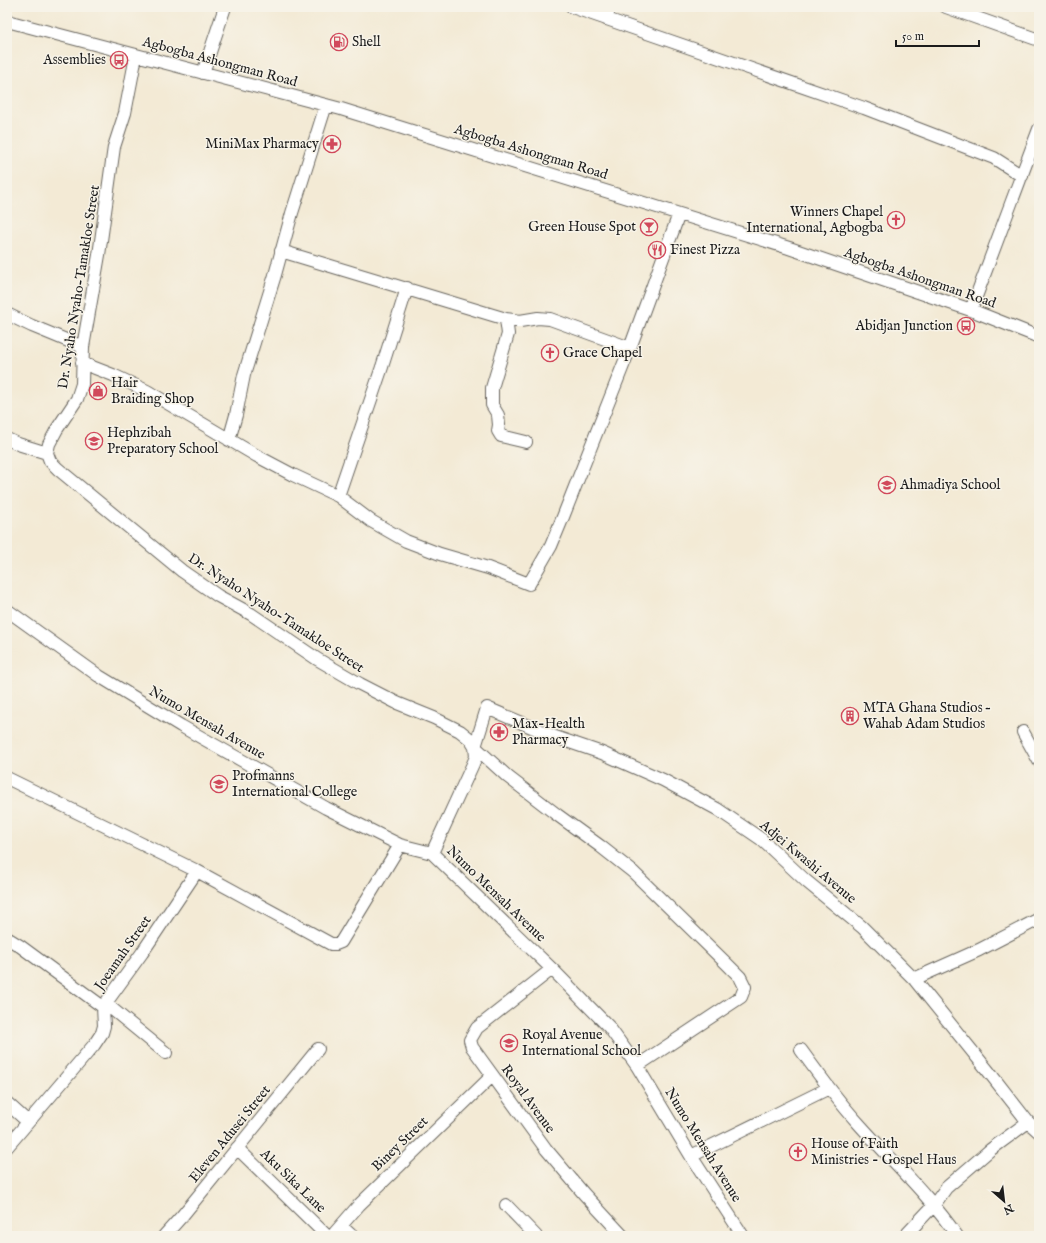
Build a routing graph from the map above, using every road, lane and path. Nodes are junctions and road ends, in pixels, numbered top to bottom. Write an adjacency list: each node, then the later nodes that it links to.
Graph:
1 (224, 7): 9 (street)
2 (572, 7): 5 (street)
3 (610, 7): 5 (street)
4 (946, 7): 7 (street)
5 (606, 19): 12 (street)
6 (7, 21): 8 (street, Agbogba Ashongman Road)
7 (1039, 40)
8 (136, 56): 9 (street, Agbogba Ashongman Road); 20 (street, Dr. Nyaho Nyaho-Tamakloe Street)
9 (202, 73): 10 (street, Agbogba Ashongman Road)
10 (326, 105): 13 (street, Agbogba Ashongman Road); 14 (street)
11 (1039, 129): 12 (street)
12 (1022, 176): 16 (street)
13 (679, 214): 16 (street, Agbogba Ashongman Road); 21 (street)
14 (282, 251): 15 (street); 24 (street)
15 (407, 288): 18 (street); 27 (street)
16 (971, 310): 19 (street, Agbogba Ashongman Road)
17 (7, 314): 20 (street)
18 (506, 319): 21 (street); 25 (street)
19 (1039, 337)
20 (83, 347): 22 (street, Dr. Nyaho Nyaho-Tamakloe Street)
21 (630, 348): 27 (street)
22 (82, 363): 24 (street); 26 (street, Dr. Nyaho Nyaho-Tamakloe Street)
23 (7, 439): 26 (street)
24 (229, 440): 27 (street)
25 (526, 442)
26 (47, 453): 30 (street, Dr. Nyaho Nyaho-Tamakloe Street)
27 (338, 496)
28 (7, 610): 33 (street, Numo Mensah Avenue)
29 (1023, 732): 31 (street)
30 (475, 747): 34 (street); 39 (street, Adjei Kwashi Avenue); 44 (street, Dr. Nyaho Nyaho-Tamakloe Street)
31 (1039, 761)
32 (7, 778): 35 (street)
33 (400, 845): 34 (street, Numo Mensah Avenue); 35 (street)
34 (432, 853): 38 (street, Numo Mensah Avenue)
35 (197, 871): 40 (street, Joeamah Street)
36 (1039, 919): 39 (street)
37 (7, 938): 40 (street)
38 (552, 969): 44 (street, Numo Mensah Avenue); 45 (street, Royal Avenue)
39 (914, 979): 49 (street, Adjei Kwashi Avenue)
40 (104, 1005): 43 (street); 48 (street, Joeamah Street)
41 (318, 1049): 52 (street, Eleven Adusei Street)
42 (801, 1050): 46 (street)
43 (166, 1053)
44 (637, 1066): 53 (street, Numo Mensah Avenue)
45 (492, 1076): 56 (street, Biney Street); 63 (street, Royal Avenue)
46 (829, 1088): 53 (street); 55 (street)
47 (7, 1103): 48 (street)
48 (28, 1122): 51 (street, Joeamah Street)
49 (1028, 1122): 50 (street, Adjei Kwashi Avenue); 55 (street)
50 (1039, 1132)
51 (7, 1147)
52 (237, 1148): 58 (street, Eleven Adusei Street); 59 (street, Aku Sika Lane)
53 (691, 1156): 57 (street, Numo Mensah Avenue)
54 (506, 1205): 62 (street)
55 (934, 1205): 64 (street); 65 (street)
56 (341, 1226): 60 (street, Biney Street); 61 (street)
57 (741, 1235)
58 (164, 1236)
59 (327, 1236)
60 (332, 1236)
61 (352, 1236)
62 (536, 1236)
63 (623, 1236)
64 (905, 1236)
65 (957, 1236)

